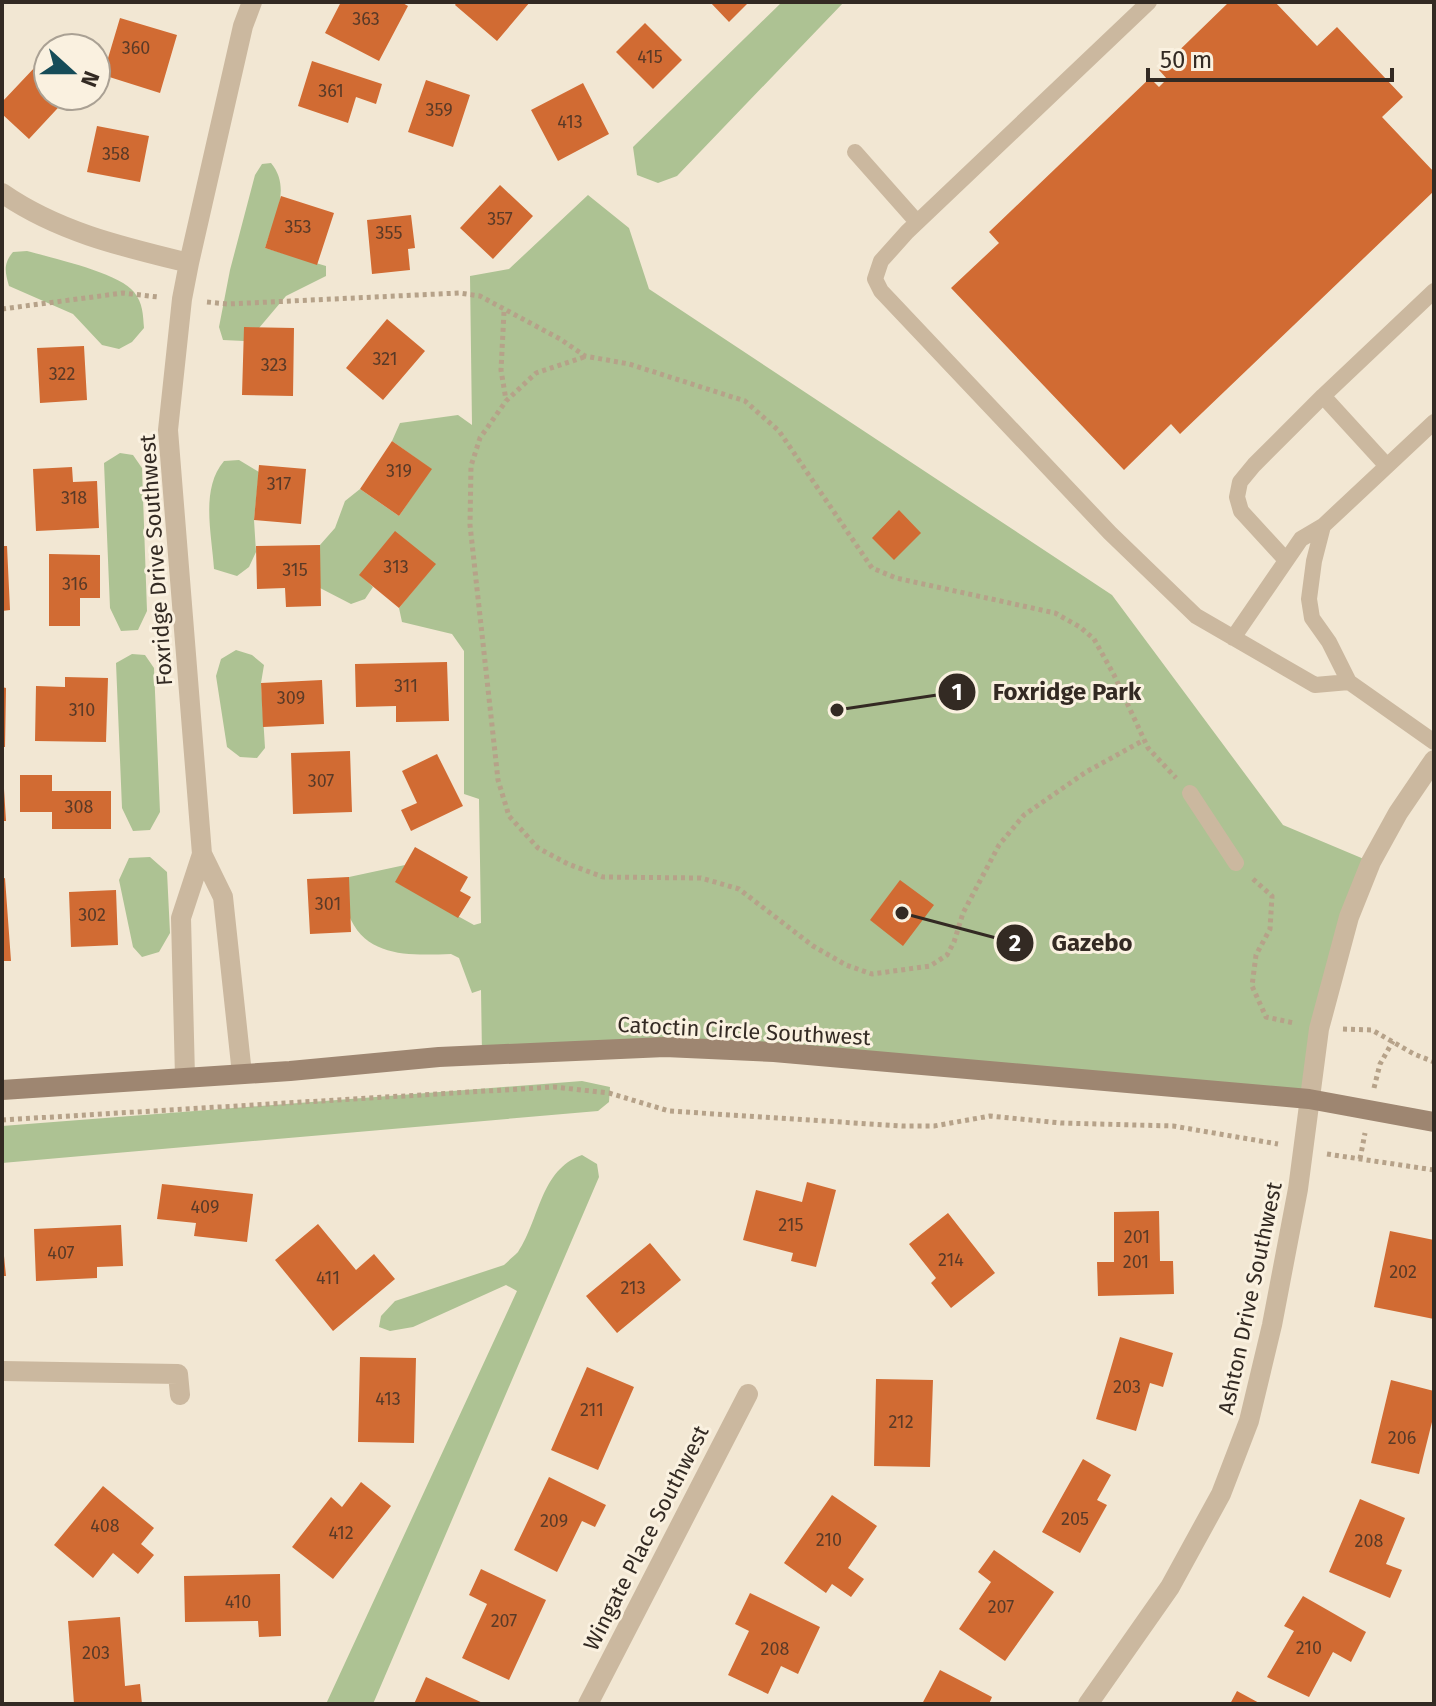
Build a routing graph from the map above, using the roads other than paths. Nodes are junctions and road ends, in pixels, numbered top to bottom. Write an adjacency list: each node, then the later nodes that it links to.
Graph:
1 (252, 2): 6 (street, Foxridge Drive Southwest)
2 (1149, 2): 5 (lane)
3 (855, 152): 5 (lane)
4 (2, 193): 6 (street)
5 (917, 222): 13 (lane)
6 (189, 263): 18 (street, Foxridge Drive Southwest)
7 (1434, 291): 8 (lane)
8 (1323, 396): 10 (lane); 12 (lane)
9 (1434, 422): 10 (lane)
10 (1387, 466): 11 (lane)
11 (1323, 526): 12 (lane); 14 (lane)
12 (1285, 559): 13 (lane)
13 (1233, 638): 14 (lane)
14 (1349, 682): 15 (lane)
15 (1434, 742)
16 (1434, 760): 23 (street, Ashton Drive Southwest)
17 (1190, 793): 19 (lane)
18 (202, 854): 20 (street, Foxridge Drive Southwest); 21 (street, Foxridge Drive Southwest)
19 (1236, 863)
20 (242, 1074): 21 (main road, Catoctin Circle Southwest); 23 (main road, Catoctin Circle Southwest)
21 (185, 1077): 22 (main road, Catoctin Circle Southwest)
22 (2, 1090)
23 (1309, 1099): 24 (main road, Catoctin Circle Southwest); 29 (street, Ashton Drive Southwest)
24 (1434, 1122)
25 (2, 1371): 27 (street)
26 (748, 1394): 28 (street, Wingate Place Southwest)
27 (180, 1395)
28 (588, 1704)
29 (1088, 1704)

